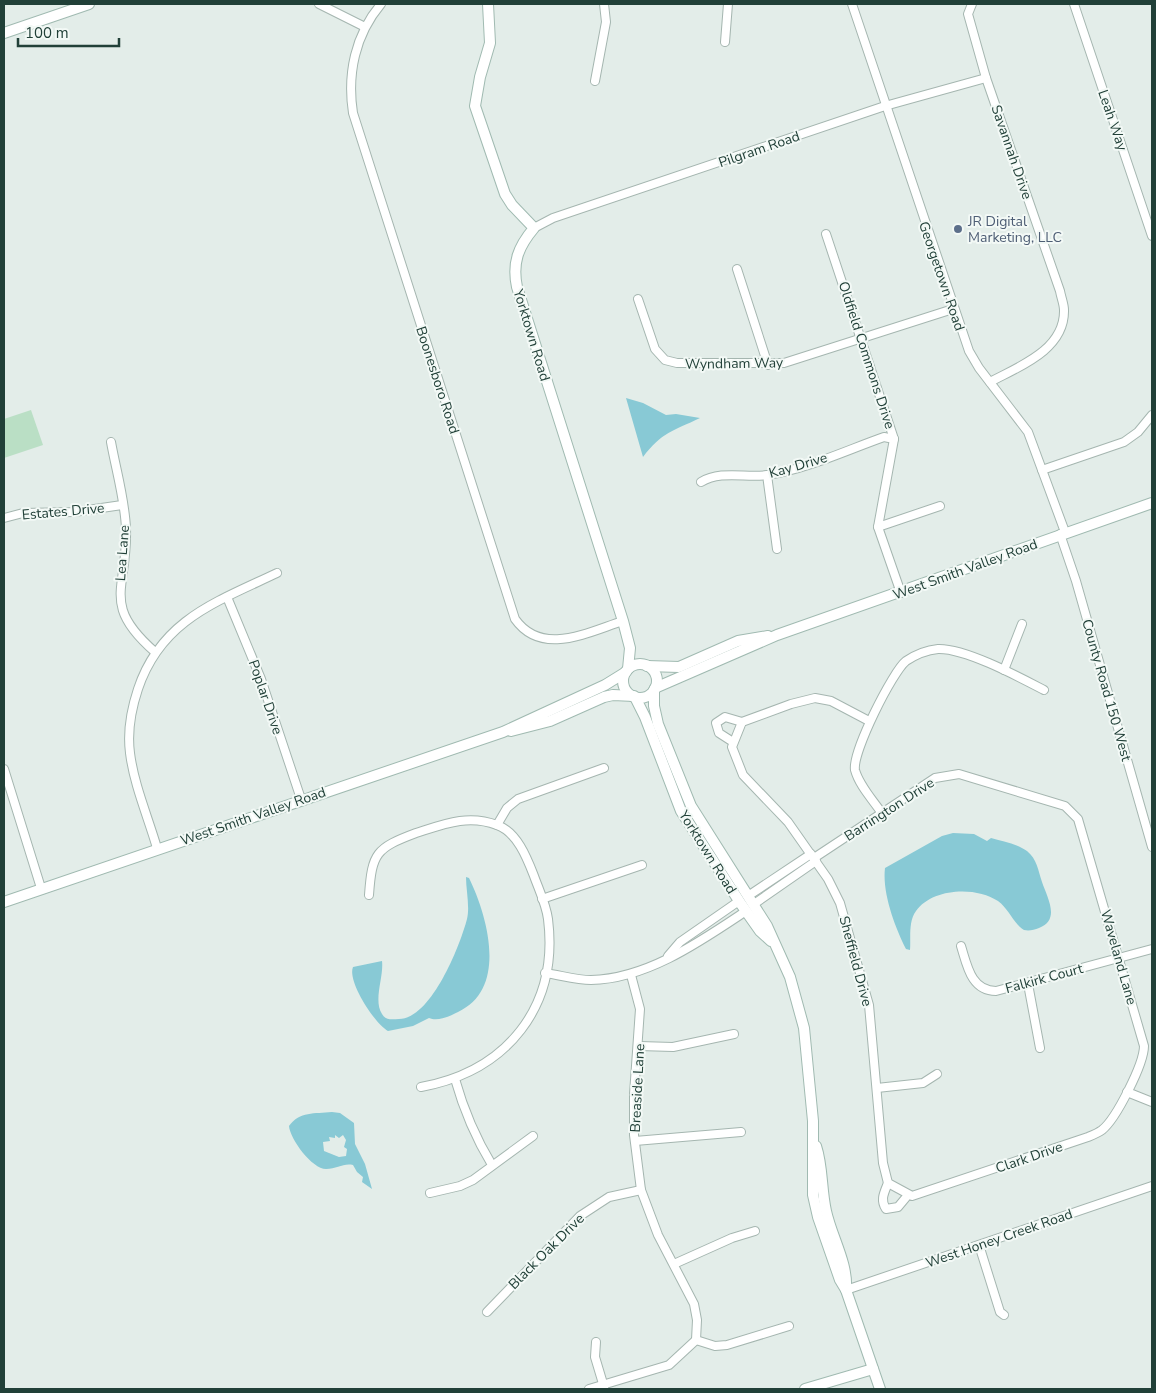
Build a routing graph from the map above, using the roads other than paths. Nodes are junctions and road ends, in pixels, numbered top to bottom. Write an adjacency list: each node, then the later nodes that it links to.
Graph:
1 (89, 4): 11 (street)
2 (319, 4): 10 (street)
3 (381, 4): 10 (street, Boonesboro Road)
4 (488, 4): 16 (street)
5 (604, 4): 14 (street)
6 (728, 4): 12 (street)
7 (852, 4): 15 (street, Georgetown Road)
8 (972, 4): 13 (street, Savannah Drive)
9 (1074, 4): 18 (street, Leah Way)
10 (365, 27): 41 (street, Boonesboro Road)
11 (4, 33)
12 (725, 42)
13 (986, 78): 15 (street, Pilgram Road); 24 (street, Savannah Drive)
14 (595, 81)
15 (885, 106): 16 (street, Pilgram Road); 21 (street, Georgetown Road)
16 (534, 228): 41 (street, Yorktown Road)
17 (826, 234): 22 (street, Oldfield Commons Drive)
18 (1152, 236)
19 (737, 269): 23 (street)
20 (638, 300): 23 (street, Wyndham Way)
21 (953, 309): 22 (street, Wyndham Way); 24 (street, Georgetown Road)
22 (862, 338): 23 (street, Wyndham Way); 26 (street, Oldfield Commons Drive)
23 (768, 365)
24 (990, 382): 28 (street, Georgetown Road)
25 (1152, 415): 28 (street)
26 (894, 439): 29 (street, Kay Drive); 35 (street, Oldfield Commons Drive)
27 (111, 442): 32 (street, Lea Lane)
28 (1042, 470): 36 (street, Georgetown Road)
29 (767, 475): 30 (street, Kay Drive); 37 (street)
30 (701, 482)
31 (1152, 503): 36 (street, West Smith Valley Road)
32 (122, 505): 34 (street, Estates Drive); 45 (street, Lea Lane)
33 (940, 506): 35 (street)
34 (4, 518)
35 (878, 527): 39 (street, Oldfield Commons Drive)
36 (1063, 533): 39 (street, West Smith Valley Road); 62 (street, County Road 150 West)
37 (777, 549)
38 (277, 573): 40 (street)
39 (901, 593): 43 (street, West Smith Valley Road)
40 (227, 597): 45 (street); 58 (street, Poplar Drive)
41 (623, 621): 44 (street, Yorktown Road)
42 (1022, 624): 47 (street)
43 (777, 635): 46 (street, West Smith Valley Road); 49 (street, West Smith Valley Road)
44 (630, 648): 46 (street, Yorktown Road); 48 (street, Yorktown Road)
45 (155, 652): 63 (street)
46 (646, 665): 48 (street); 49 (street)
47 (1004, 670): 50 (street); 52 (street)
48 (627, 671): 51 (street); 54 (street, West Smith Valley Road)
49 (655, 689): 51 (street); 70 (street, Yorktown Road)
50 (1044, 690)
51 (635, 696): 54 (street, West Smith Valley Road); 70 (street, Yorktown Road)
52 (869, 721): 53 (street); 59 (street)
53 (742, 722): 55 (street); 55 (street)
54 (503, 732): 58 (street, West Smith Valley Road)
55 (733, 745): 64 (street, Sheffield Drive)
56 (604, 768): 61 (street)
57 (4, 769): 66 (street)
58 (301, 799): 63 (street, West Smith Valley Road)
59 (881, 812): 60 (street, Barrington Drive); 64 (street, Barrington Drive)
60 (1078, 819): 74 (street, Waveland Lane)
61 (498, 825): 67 (street); 68 (street)
62 (1152, 847)
63 (157, 848): 66 (street, West Smith Valley Road)
64 (814, 858): 70 (street, Barrington Drive); 84 (street, Sheffield Drive)
65 (642, 865): 68 (street)
66 (42, 888): 69 (street, West Smith Valley Road)
67 (370, 895)
68 (542, 899): 75 (street)
69 (4, 902)
70 (747, 903): 73 (street); 73 (street); 99 (street, Yorktown Road)
71 (961, 946): 77 (street, Falkirk Court)
72 (1152, 949): 74 (street, Falkirk Court)
73 (667, 957): 76 (street)
74 (1120, 957): 77 (street, Falkirk Court); 85 (street, Waveland Lane)
75 (545, 973): 76 (street); 82 (street)
76 (631, 975): 79 (street, Breaside Lane)
77 (1028, 984): 80 (street)
78 (734, 1034): 79 (street)
79 (639, 1046): 89 (street, Breaside Lane)
80 (1040, 1048)
81 (937, 1074): 84 (street)
82 (455, 1079): 83 (street); 90 (street)
83 (421, 1087)
84 (878, 1088): 91 (street, Sheffield Drive)
85 (1127, 1092): 86 (street); 95 (street, Clark Drive)
86 (1152, 1102)
87 (741, 1132): 89 (street)
88 (533, 1136): 90 (street)
89 (635, 1140): 93 (street, Breaside Lane)
90 (492, 1165): 94 (street)
91 (888, 1183): 95 (street); 95 (street)
92 (1152, 1186): 97 (street, West Honey Creek Road)
93 (641, 1190): 98 (street, Breaside Lane); 100 (street, Black Oak Drive)
94 (430, 1193)
95 (910, 1195)
96 (755, 1231): 98 (street)
97 (978, 1245): 99 (street, West Honey Creek Road); 101 (street)
98 (674, 1264): 103 (street, Breaside Lane)
99 (846, 1290): 105 (street, Yorktown Road)
100 (487, 1312)
101 (1004, 1316)
102 (789, 1326): 103 (street)
103 (696, 1340): 106 (street)
104 (596, 1342): 106 (street)
105 (873, 1369): 108 (street); 109 (street)
106 (604, 1387): 107 (street)
107 (589, 1389)
108 (805, 1389)
109 (880, 1389)

